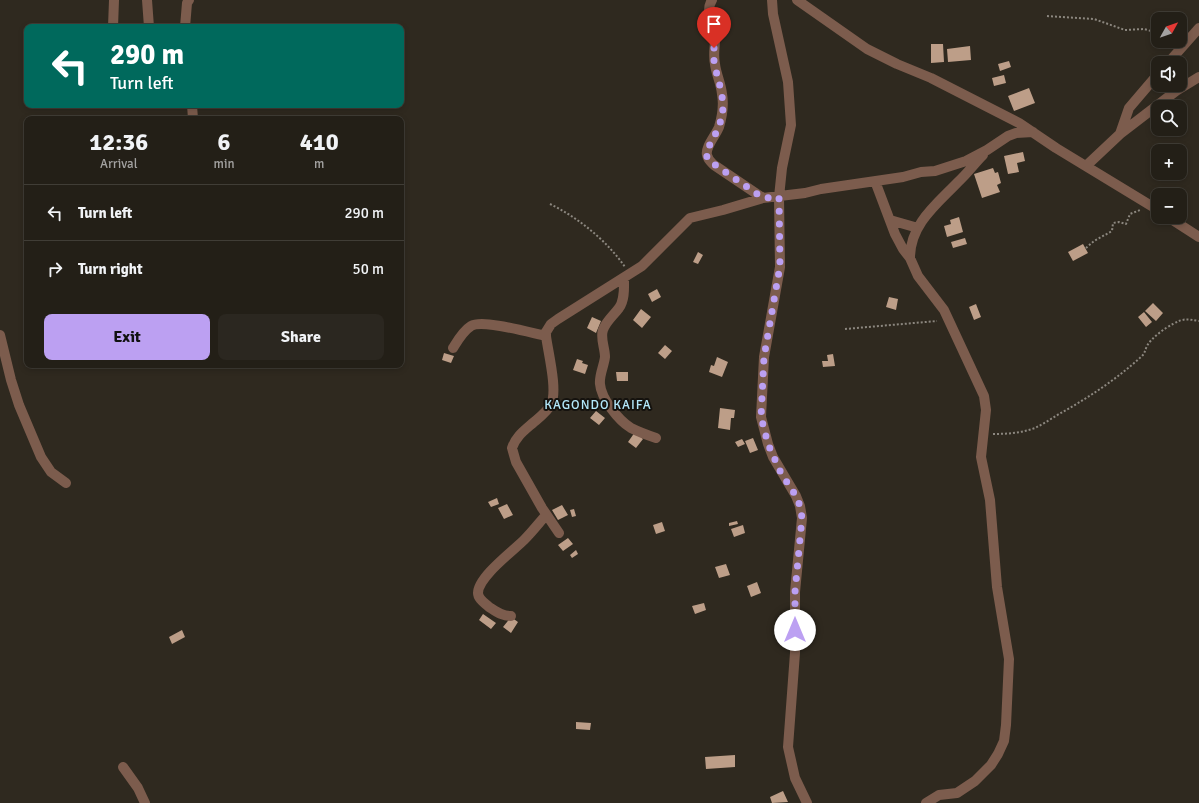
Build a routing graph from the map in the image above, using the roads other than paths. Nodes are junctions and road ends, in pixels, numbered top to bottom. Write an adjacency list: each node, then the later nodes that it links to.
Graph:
1 (114, 0): 7 (street)
2 (147, 0): 8 (street)
3 (188, 0): 9 (street)
4 (712, 0): 20 (street)
5 (772, 0): 19 (street)
6 (797, 0): 14 (street)
7 (113, 24)
8 (150, 24)
9 (185, 24)
10 (1199, 28): 11 (street)
11 (1174, 56)
12 (1199, 77): 15 (street)
13 (1151, 82): 15 (street)
14 (1033, 132): 16 (street); 17 (street)
15 (1120, 134): 17 (street)
16 (987, 150): 18 (street); 24 (street)
17 (1086, 166): 21 (street)
18 (875, 181): 19 (street); 22 (street)
19 (779, 197): 20 (street); 38 (street)
20 (763, 198): 27 (street)
21 (1151, 207)
22 (890, 220): 24 (street); 26 (street)
23 (1179, 224): 25 (street)
24 (918, 228): 26 (street)
25 (1199, 237)
26 (910, 258): 39 (street)
27 (627, 276): 29 (street); 31 (street)
28 (0, 335): 32 (street)
29 (546, 336): 30 (street); 33 (street)
30 (453, 348)
31 (656, 438)
32 (66, 482)
33 (546, 515): 34 (street); 35 (street)
34 (559, 533)
35 (511, 616)
36 (123, 767): 37 (street)
37 (145, 803)
38 (807, 803)
39 (926, 803)

